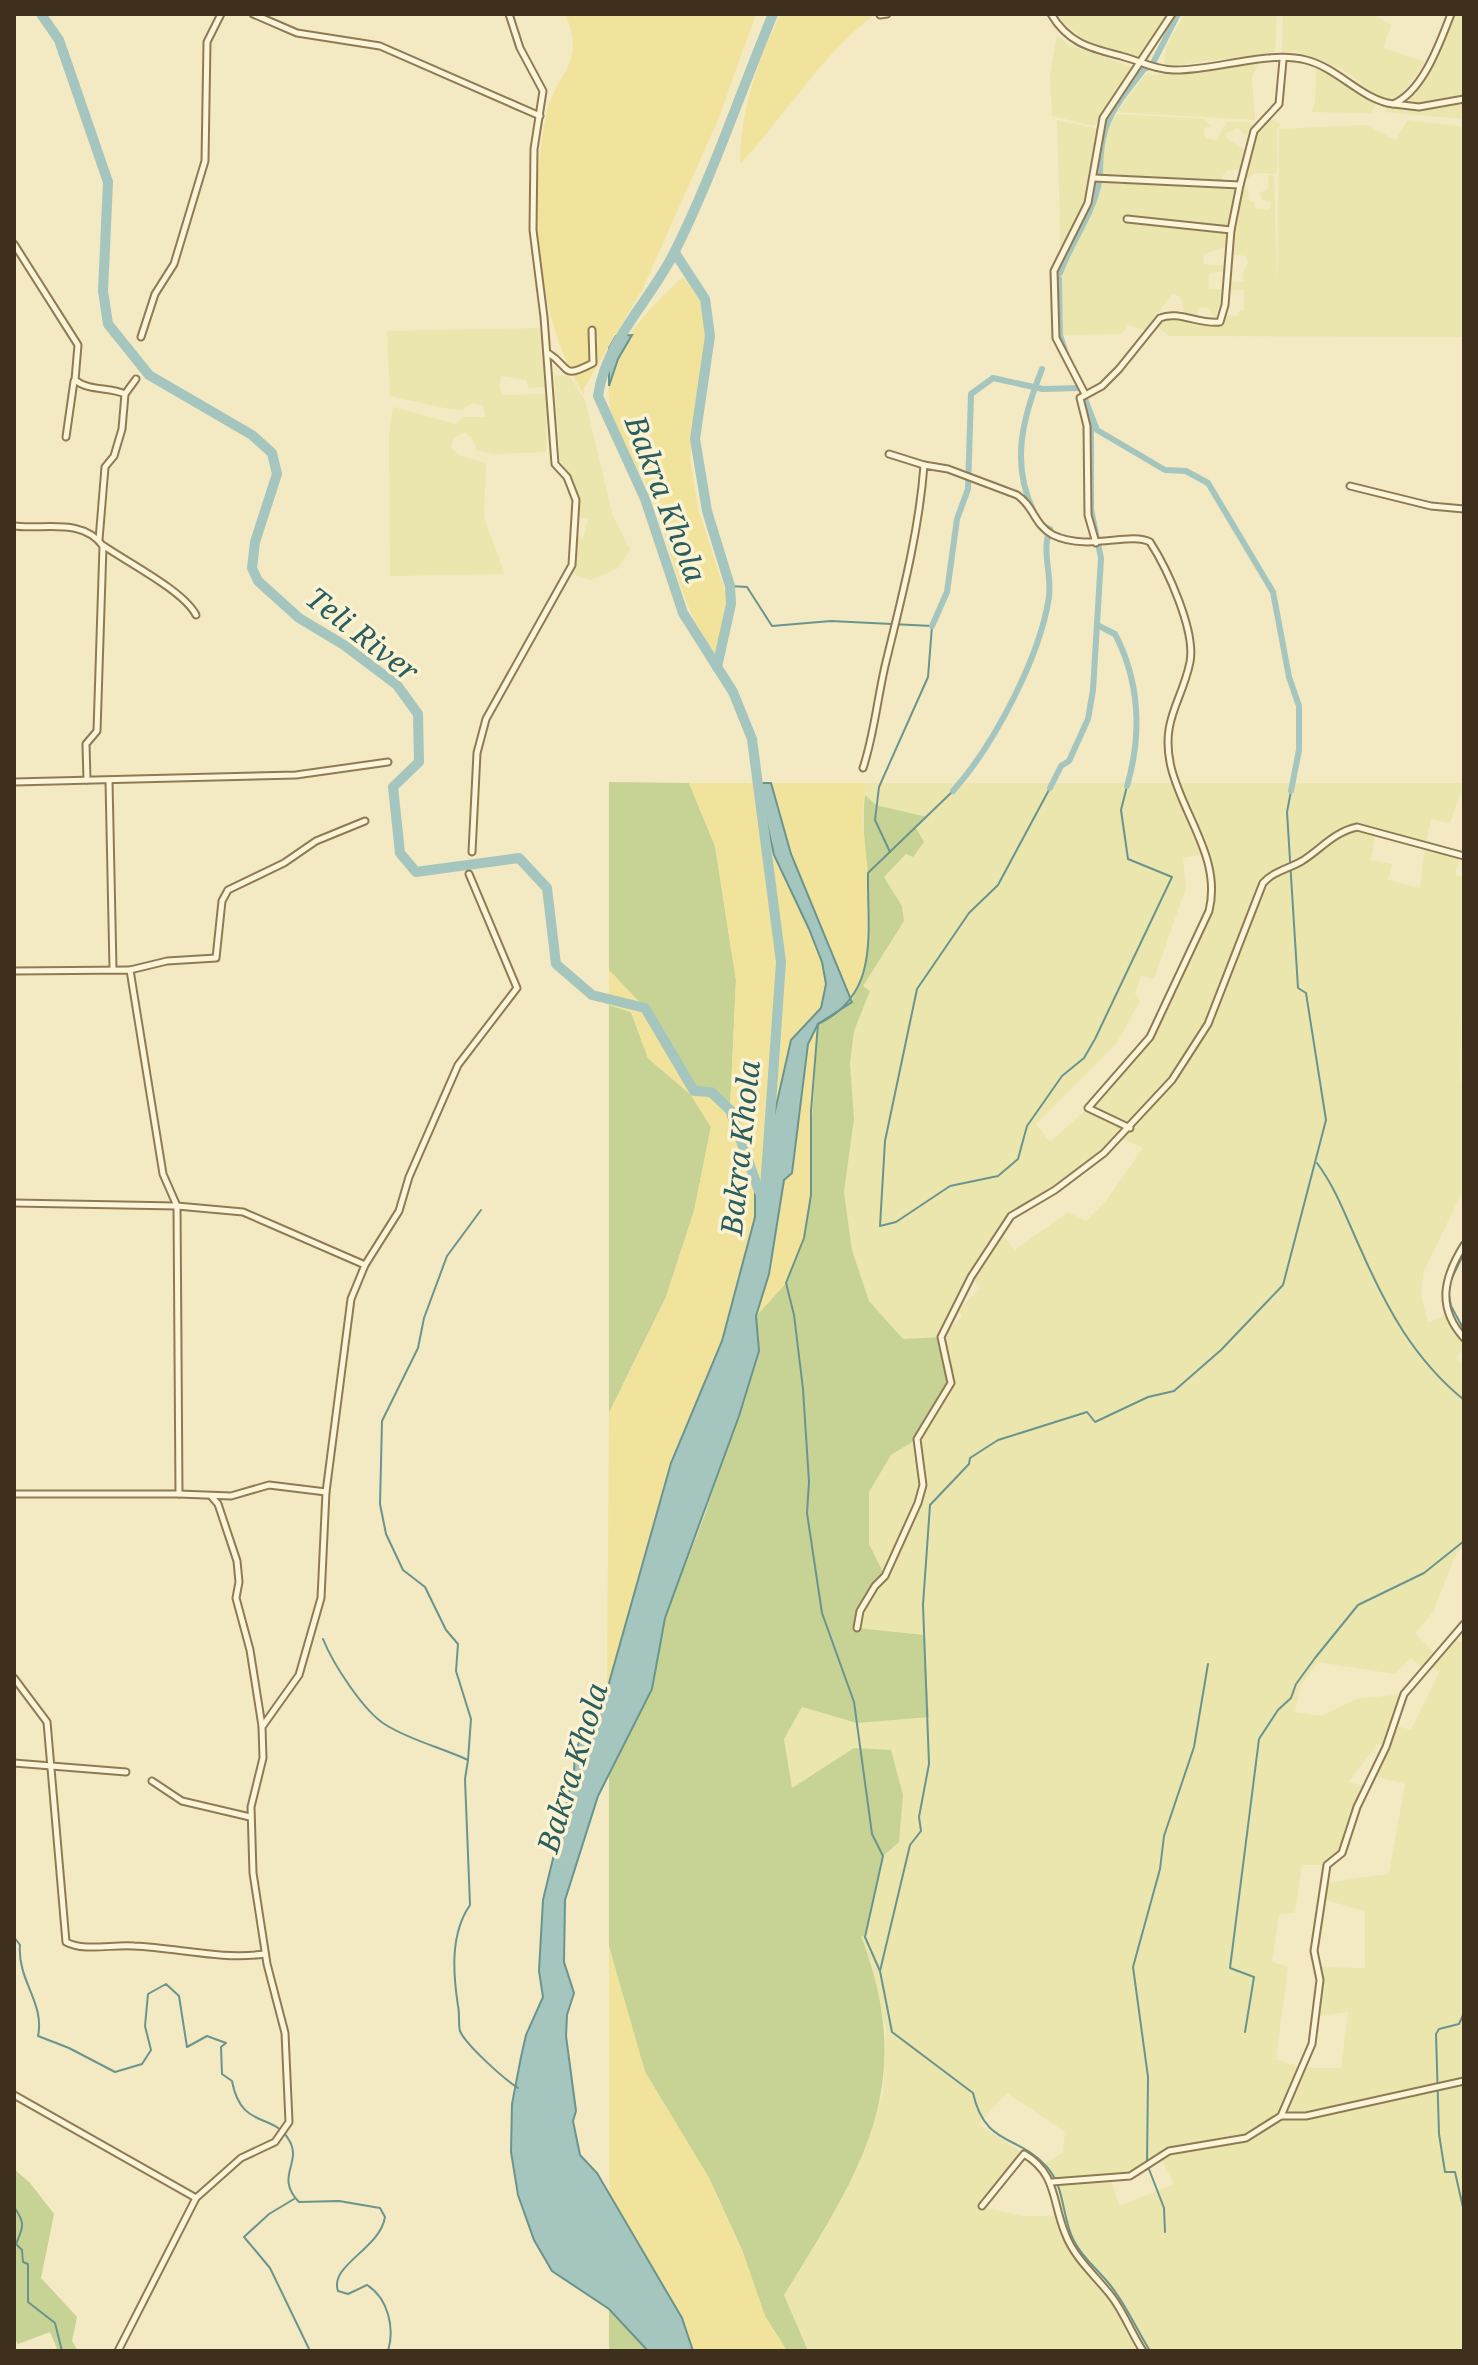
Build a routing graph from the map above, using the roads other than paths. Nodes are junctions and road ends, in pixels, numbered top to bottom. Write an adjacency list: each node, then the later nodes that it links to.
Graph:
1 (221, 14): 20 (street)
2 (253, 14): 13 (street)
3 (509, 14): 13 (street)
4 (887, 14): 8 (street)
5 (1051, 14): 10 (street)
6 (1172, 14): 10 (street)
7 (1451, 14): 12 (street)
8 (880, 15)
9 (1283, 60): 10 (street); 12 (street); 15 (street)
10 (1142, 63): 14 (street)
11 (1464, 99): 12 (street)
12 (1393, 104)
13 (540, 116): 21 (street)
14 (1094, 178): 15 (street); 25 (street)
15 (1240, 185): 17 (street)
16 (1127, 219): 17 (street)
17 (1231, 230): 25 (street)
18 (14, 244): 23 (street)
19 (592, 330): 21 (street)
20 (141, 337)
21 (547, 352): 41 (street)
22 (136, 379): 24 (street)
23 (75, 380): 24 (street); 26 (street)
24 (125, 394): 33 (street)
25 (1085, 394): 32 (street)
26 (66, 437)
27 (889, 454): 28 (street)
28 (924, 465): 32 (street); 36 (street)
29 (1350, 486): 30 (street)
30 (1464, 509)
31 (14, 526): 33 (street)
32 (1092, 541): 47 (street)
33 (101, 543): 34 (street); 37 (street)
34 (196, 615)
35 (388, 762): 38 (street)
36 (863, 768)
37 (87, 780): 38 (street); 39 (street)
38 (109, 781): 44 (street)
39 (14, 782)
40 (365, 821): 45 (street)
41 (472, 852)
42 (1464, 856): 47 (street)
43 (469, 874): 51 (street)
44 (113, 969): 45 (street); 46 (street)
45 (130, 970): 49 (street)
46 (14, 971)
47 (1130, 1128): 58 (street)
48 (14, 1203): 49 (street)
49 (177, 1206): 51 (street); 55 (street)
50 (1464, 1245): 52 (street)
51 (365, 1265): 53 (street)
52 (1464, 1338)
53 (326, 1492): 56 (street); 60 (street)
54 (14, 1494): 55 (street)
55 (179, 1494): 56 (street)
56 (212, 1497): 60 (street)
57 (1464, 1624): 69 (street)
58 (857, 1628)
59 (14, 1678): 62 (street)
60 (262, 1727): 65 (street)
61 (14, 1763): 62 (street)
62 (49, 1766): 63 (street); 66 (street)
63 (126, 1772)
64 (152, 1781): 65 (street)
65 (251, 1817): 66 (street)
66 (265, 1954): 71 (street)
67 (1464, 2081): 69 (street)
68 (14, 2095): 71 (street)
69 (1281, 2116): 70 (street)
70 (1052, 2182): 72 (street); 74 (street)
71 (196, 2198): 73 (street)
72 (982, 2206)
73 (118, 2351)
74 (1143, 2351)

